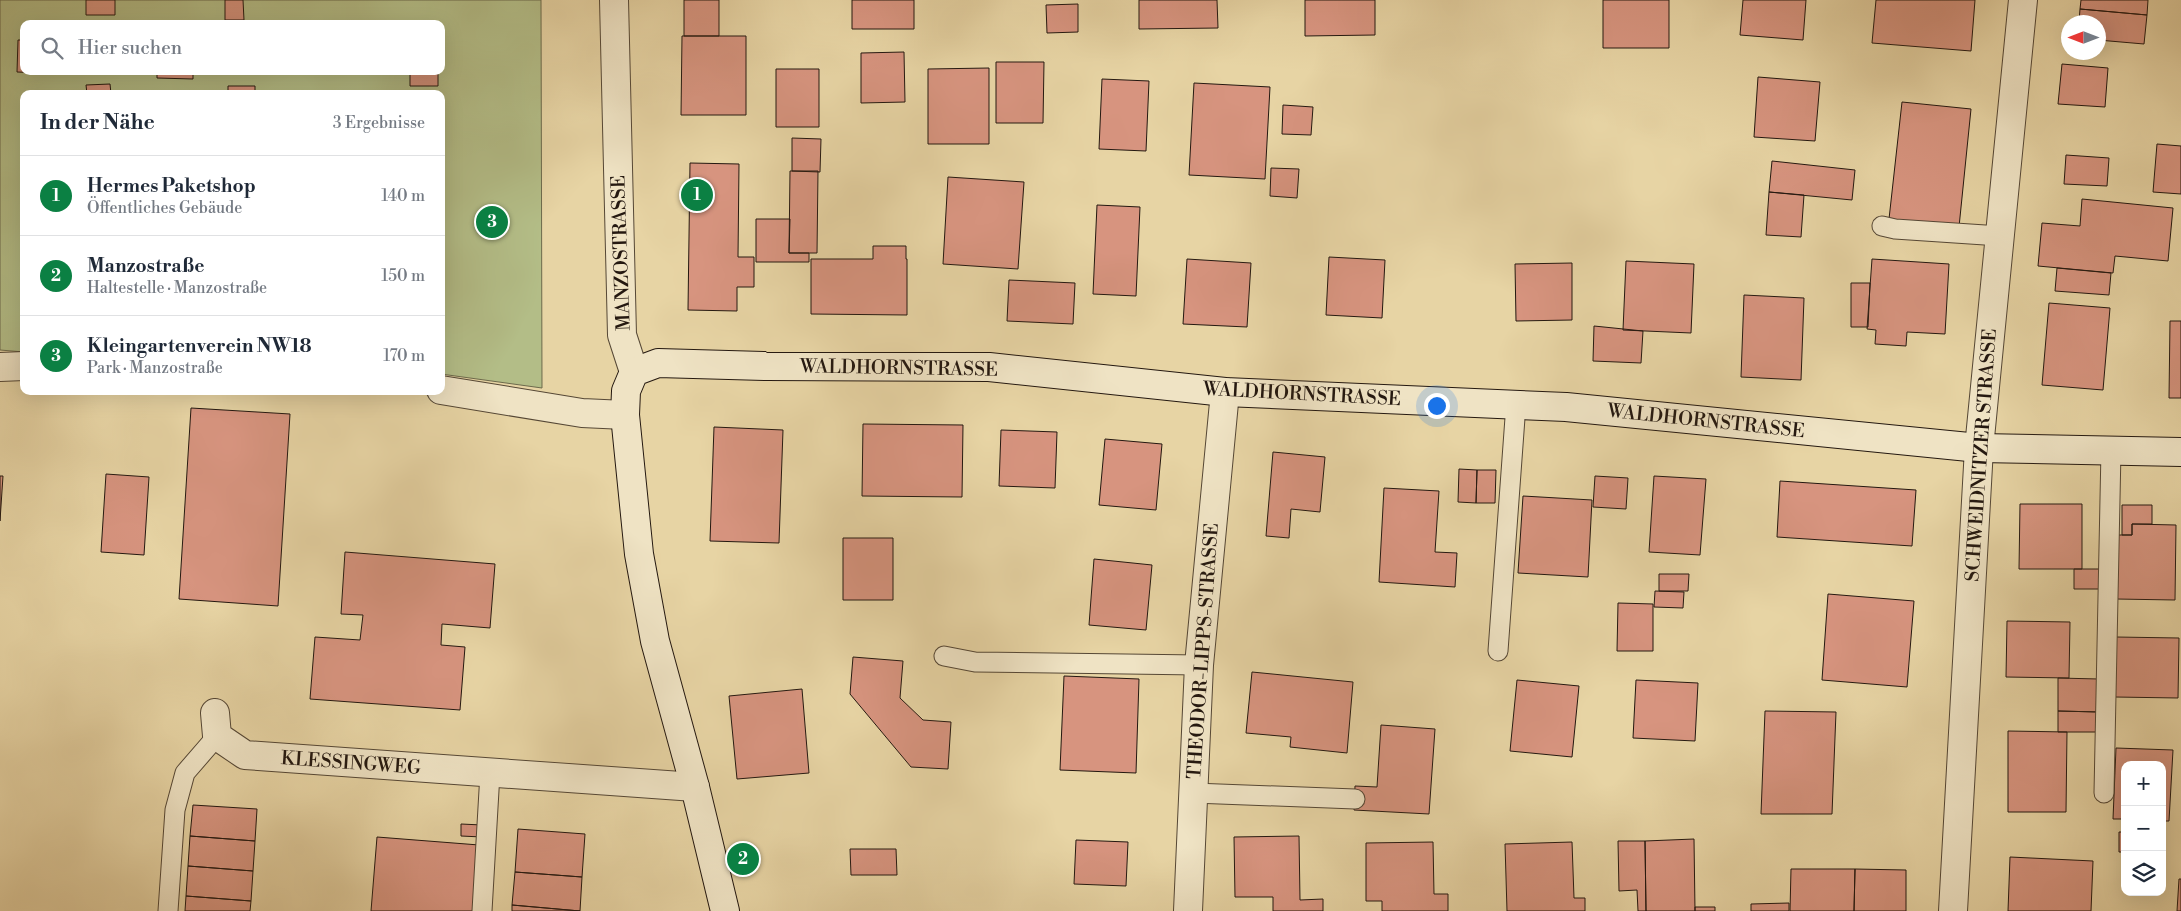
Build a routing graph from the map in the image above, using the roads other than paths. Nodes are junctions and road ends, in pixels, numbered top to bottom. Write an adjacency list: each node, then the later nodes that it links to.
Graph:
1 (614, 0): 7 (street, MANZOSTRASSE)
2 (2024, 0): 4 (street, SCHWEIDNITZER STRASSE)
3 (1882, 226): 4 (lane)
4 (2000, 236): 12 (street, SCHWEIDNITZER STRASSE)
5 (20, 366): 6 (street)
6 (0, 367)
7 (634, 372): 9 (street, WALDHORNSTRASSE); 11 (street)
8 (445, 391): 11 (street)
9 (1225, 392): 10 (street, WALDHORNSTRASSE); 17 (street, THEODOR-LIPPS-STRASSE)
10 (1516, 404): 12 (street, WALDHORNSTRASSE); 15 (lane)
11 (625, 415): 20 (street)
12 (1979, 448): 13 (street, WALDHORNSTRASSE); 28 (street, SCHWEIDNITZER STRASSE)
13 (2112, 450): 14 (street, WALDHORNSTRASSE); 22 (lane)
14 (2181, 452)
15 (1498, 652)
16 (944, 656): 17 (lane)
17 (1199, 665): 21 (street, THEODOR-LIPPS-STRASSE)
18 (216, 724): 19 (street, KLESSINGWEG); 24 (lane, KLESSINGWEG)
19 (490, 773): 20 (street, KLESSINGWEG); 25 (lane)
20 (695, 787): 26 (street)
21 (1193, 793): 23 (lane); 27 (street, THEODOR-LIPPS-STRASSE)
22 (2104, 793)
23 (1355, 799)
24 (168, 911)
25 (482, 911)
26 (725, 911)
27 (1188, 911)
28 (1954, 911)

